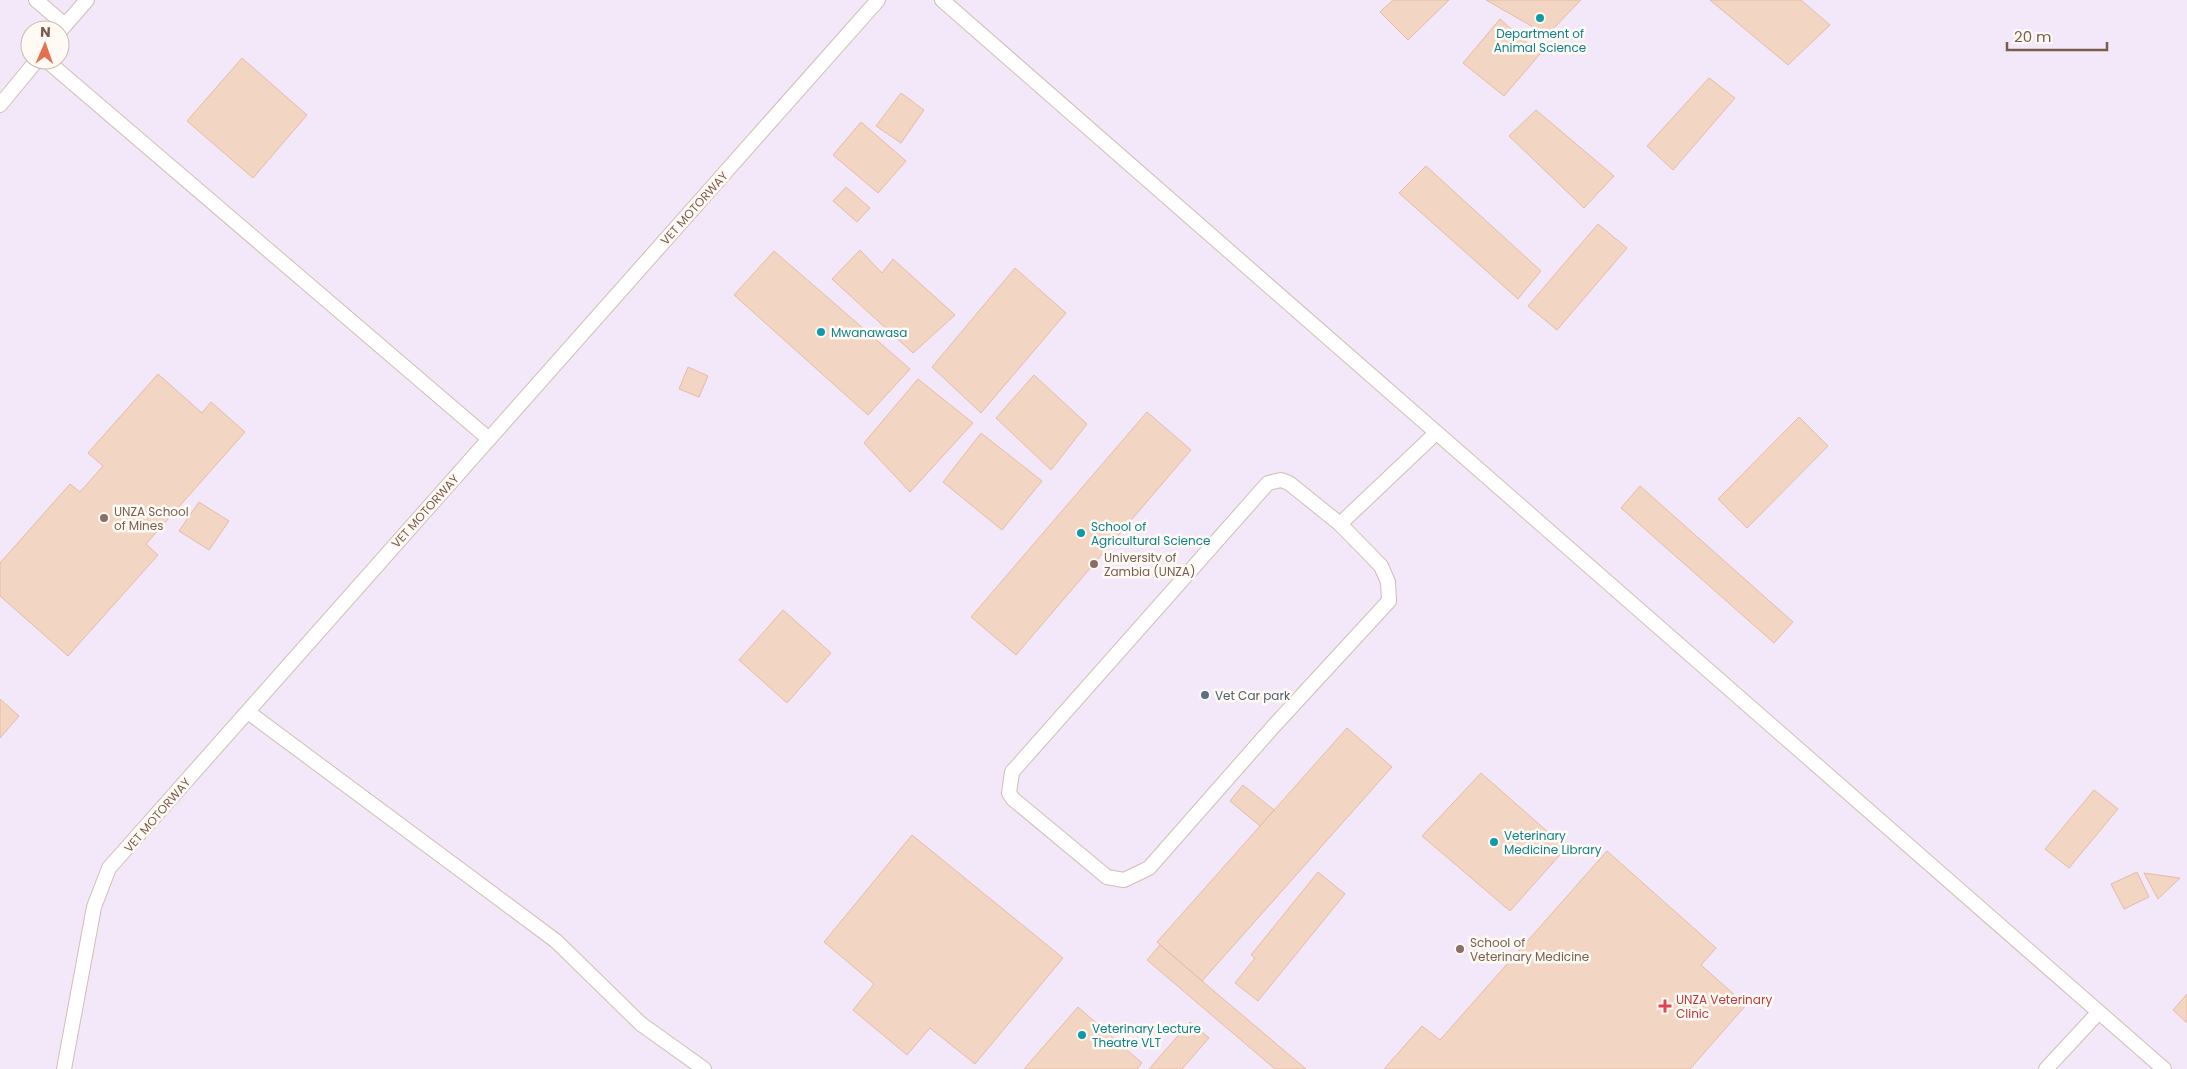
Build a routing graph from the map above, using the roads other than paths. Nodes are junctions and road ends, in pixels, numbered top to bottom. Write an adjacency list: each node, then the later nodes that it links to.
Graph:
1 (36, 0): 5 (lane)
2 (87, 0): 6 (lane)
3 (878, 0): 11 (lane, VET MOTORWAY)
4 (942, 0): 10 (lane)
5 (55, 20)
6 (69, 20)
7 (28, 70): 9 (lane)
8 (58, 70): 11 (lane)
9 (0, 105)
10 (1436, 433): 12 (lane); 14 (lane)
11 (489, 439): 13 (lane, VET MOTORWAY)
12 (1340, 524): 12 (lane)
13 (248, 712): 15 (lane, VET MOTORWAY); 16 (lane)
14 (2098, 1013): 17 (lane); 18 (lane)
15 (64, 1069)
16 (704, 1069)
17 (2046, 1069)
18 (2164, 1069)

